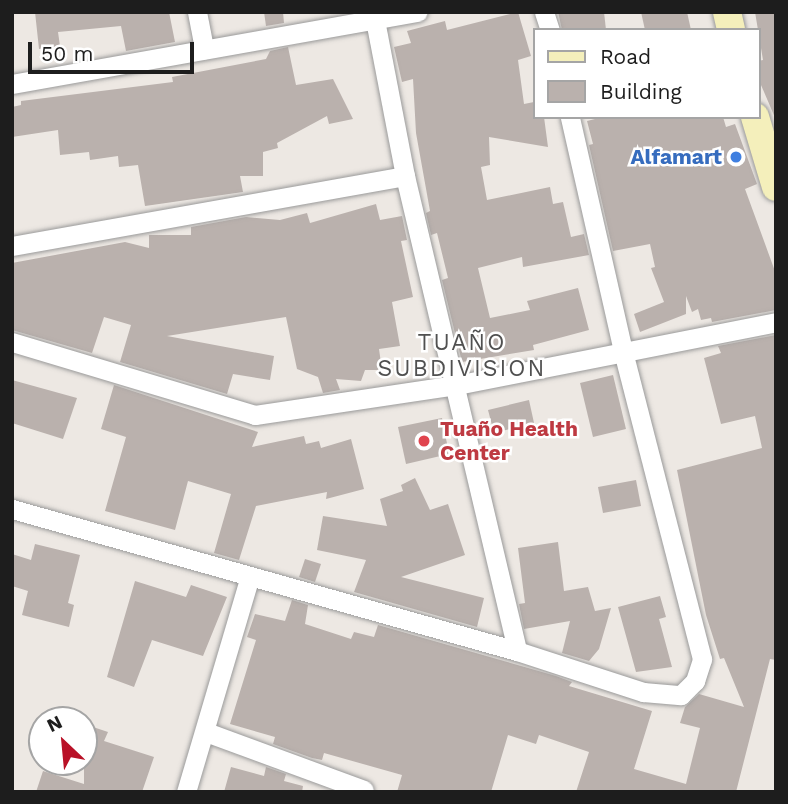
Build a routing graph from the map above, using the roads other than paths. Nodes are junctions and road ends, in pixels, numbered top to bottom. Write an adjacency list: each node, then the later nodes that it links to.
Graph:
1 (197, 12): 4 (street)
2 (418, 12): 3 (street)
3 (375, 20): 4 (street); 8 (street)
4 (204, 49): 5 (street)
5 (12, 84)
6 (570, 119): 13 (street)
7 (756, 119): 9 (main road)
8 (405, 176): 10 (street); 14 (street)
9 (776, 187)
10 (12, 246)
11 (776, 322): 13 (street)
12 (12, 342): 14 (street)
13 (623, 351): 14 (street); 17 (street)
14 (456, 385): 17 (street)
15 (12, 509): 16 (street)
16 (249, 579): 17 (street); 18 (street)
17 (517, 651)
18 (206, 732): 19 (street); 20 (street)
19 (364, 790)
20 (186, 792)

